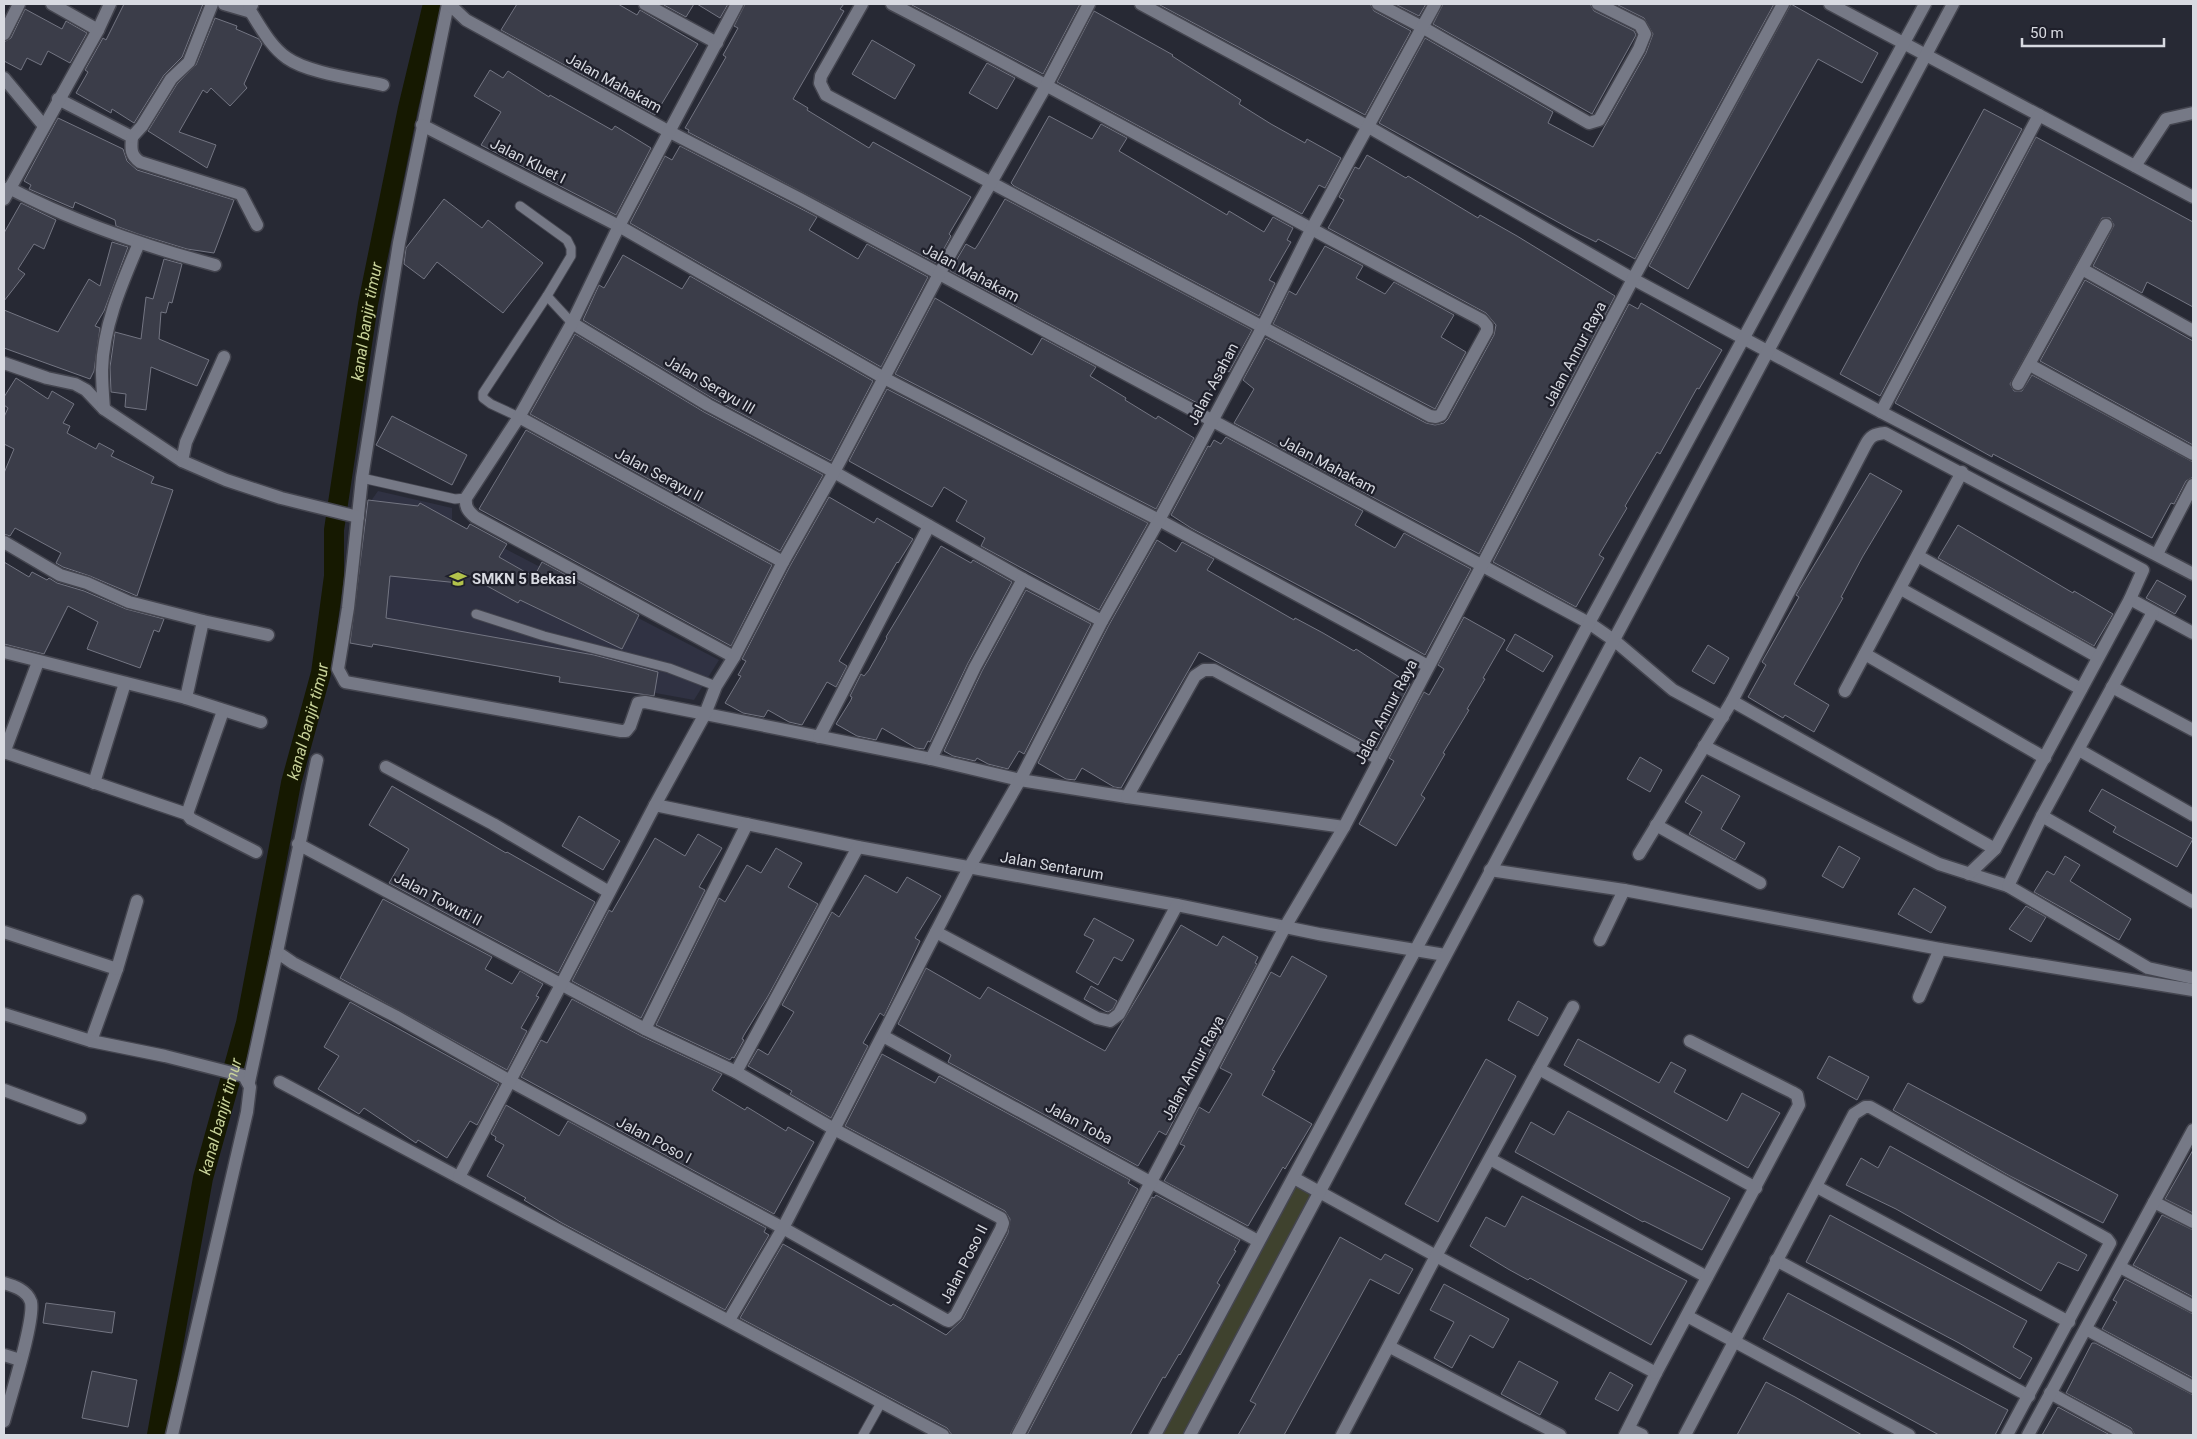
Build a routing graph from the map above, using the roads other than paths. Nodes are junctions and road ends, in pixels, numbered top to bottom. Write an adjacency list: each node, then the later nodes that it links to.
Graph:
1 (19, 4): 23 (street)
2 (52, 4): 22 (street)
3 (110, 4): 22 (street)
4 (212, 4): 37 (street)
5 (224, 4): 20 (street)
6 (449, 4): 34 (street); 36 (street, Jalan Mahakam)
7 (645, 4): 25 (street)
8 (737, 4): 25 (street)
9 (862, 4): 39 (street)
10 (892, 4): 28 (street)
11 (1089, 4): 28 (street)
12 (1141, 4): 35 (street)
13 (1378, 4): 21 (street)
14 (1435, 4): 21 (street, Jalan Asahan)
15 (1598, 4): 21 (street)
16 (1783, 4): 51 (street, Jalan Annur Raya)
17 (1830, 4): 24 (street)
18 (1925, 4): 24 (street)
19 (1953, 4): 26 (street)
20 (251, 7): 29 (street)
21 (1422, 27): 35 (street, Jalan Asahan)
22 (98, 30): 30 (street)
23 (4, 34)
24 (1902, 42): 26 (street); 56 (street)
25 (717, 43): 36 (street)
26 (1924, 54): 32 (street); 57 (street)
27 (4, 78): 33 (street)
28 (1047, 84): 39 (street); 46 (street)
29 (383, 85)
30 (58, 99): 33 (street); 37 (street)
31 (2193, 113): 38 (street)
32 (2039, 115): 38 (street); 64 (street)
33 (44, 126): 40 (street)
34 (422, 126): 45 (street, Jalan Kluet I); 71 (street)
35 (1368, 126): 46 (street, Jalan Asahan); 51 (street)
36 (668, 131): 45 (street); 50 (street, Jalan Mahakam)
37 (132, 137): 43 (street)
38 (2135, 166): 41 (street)
39 (991, 182): 50 (street); 54 (street)
40 (6, 194): 47 (street)
41 (2193, 197)
42 (520, 206): 52 (lane)
43 (257, 225)
44 (2106, 225): 49 (street)
45 (618, 226): 53 (street); 61 (street, Jalan Kluet I)
46 (1311, 230): 54 (street, Jalan Asahan); 54 (street)
47 (139, 243): 48 (street); 63 (street)
48 (215, 265)
49 (2082, 269): 55 (street); 60 (street)
50 (939, 274): 61 (street); 66 (street, Jalan Mahakam)
51 (1633, 279): 56 (street); 81 (street, Jalan Annur Raya)
52 (547, 296): 53 (lane); 65 (lane)
53 (572, 323): 65 (street); 69 (street, Jalan Serayu III)
54 (1262, 328): 66 (street, Jalan Asahan)
55 (2193, 331)
56 (1744, 339): 57 (street); 90 (street)
57 (1768, 352): 64 (street); 93 (street)
58 (224, 357): 68 (street)
59 (4, 363): 63 (street)
60 (2030, 365): 62 (street); 67 (street)
61 (884, 378): 69 (street); 75 (street, Jalan Kluet I)
62 (2018, 384)
63 (104, 409): 68 (street)
64 (1882, 412): 78 (street)
65 (519, 417): 73 (street); 80 (street, Jalan Serayu II)
66 (1212, 422): 75 (street, Jalan Asahan); 81 (street, Jalan Mahakam)
67 (2193, 454)
68 (182, 461): 74 (street)
69 (834, 472): 76 (street, Jalan Serayu III); 80 (street)
70 (1962, 472): 79 (street); 85 (street); 106 (street)
71 (362, 478): 73 (lane); 74 (street)
72 (2193, 485): 78 (street)
73 (466, 498): 96 (street)
74 (346, 514): 108 (street)
75 (1159, 520): 88 (street, Jalan Asahan); 99 (street, Jalan Kluet I)
76 (929, 526): 83 (street, Jalan Serayu III); 112 (street)
77 (4, 542): 89 (street)
78 (2157, 554): 82 (street)
79 (1918, 556): 84 (street); 97 (street)
80 (783, 562): 96 (street)
81 (1482, 566): 90 (street, Jalan Mahakam); 99 (street, Jalan Annur Raya)
82 (2193, 574)
83 (1023, 579): 88 (street, Jalan Serayu III); 117 (street)
84 (1901, 589): 95 (street); 103 (street)
85 (2130, 599): 86 (street); 97 (street)
86 (2153, 612): 91 (street); 102 (street)
87 (476, 614): 101 (lane)
88 (1102, 621): 121 (street, Jalan Asahan)
89 (203, 622): 92 (street); 105 (street)
90 (1589, 623): 93 (street, Jalan Mahakam); 151 (street)
91 (2193, 634)
92 (268, 635)
93 (1615, 641): 109 (street, Jalan Mahakam); 137 (street)
94 (4, 652): 98 (street)
95 (1865, 654): 104 (street); 116 (street)
96 (734, 657): 101 (street)
97 (2098, 657): 103 (street)
98 (38, 662): 100 (street); 115 (street)
99 (1428, 666): 118 (street, Jalan Annur Raya)
100 (125, 683): 105 (street); 122 (street)
101 (716, 686): 108 (street)
102 (2112, 687): 111 (street); 114 (street)
103 (2081, 689): 116 (street)
104 (1845, 691)
105 (186, 698): 107 (street)
106 (1732, 701): 109 (street); 133 (street)
107 (224, 711): 110 (street); 125 (street)
108 (705, 714): 112 (street); 124 (street)
109 (1723, 717): 113 (street)
110 (261, 722)
111 (2193, 730)
112 (819, 737): 117 (street)
113 (1704, 746): 129 (street); 138 (street)
114 (2078, 750): 126 (street); 127 (street)
115 (4, 753): 122 (street)
116 (2045, 758): 133 (street)
117 (931, 759): 121 (street)
118 (1379, 759): 123 (street); 130 (street, Jalan Annur Raya)
119 (317, 760): 131 (street)
120 (386, 767): 142 (street)
121 (1020, 780): 123 (street); 136 (street, Jalan Asahan)
122 (94, 783): 125 (street)
123 (1127, 797): 130 (street)
124 (655, 804): 128 (street, Jalan Sentarum); 142 (street)
125 (187, 814): 134 (street)
126 (2193, 815)
127 (2042, 816): 140 (street); 144 (street)
128 (748, 824): 132 (street, Jalan Sentarum); 161 (street)
129 (1656, 825): 135 (street); 139 (street)
130 (1344, 827): 146 (street, Jalan Annur Raya)
131 (298, 844): 152 (street); 156 (street, Jalan Towuti II)
132 (858, 847): 136 (street, Jalan Sentarum); 166 (street)
133 (1995, 849): 138 (street)
134 (256, 852)
135 (1639, 854)
136 (968, 868): 145 (street, Jalan Sentarum); 148 (street, Jalan Asahan)
137 (1490, 870): 141 (street); 153 (street)
138 (1969, 874): 140 (street)
139 (1760, 883)
140 (2008, 886): 155 (street)
141 (1624, 890): 149 (street); 150 (street)
142 (608, 892): 156 (street)
143 (137, 901): 154 (street)
144 (2193, 902)
145 (1177, 905): 146 (street, Jalan Sentarum); 148 (street)
146 (1285, 927): 151 (street, Jalan Sentarum); 177 (street, Jalan Annur Raya)
147 (4, 932): 154 (street)
148 (936, 932): 162 (street, Jalan Asahan)
149 (1600, 940)
150 (1940, 949): 157 (street); 158 (street)
151 (1414, 951): 153 (street, Jalan Sentarum); 176 (street)
152 (277, 952): 167 (street); 168 (street, Jalan Poso I)
153 (1445, 955): 180 (street)
154 (118, 969): 163 (street)
155 (2193, 978)
156 (562, 983): 161 (street, Jalan Towuti II); 168 (street)
157 (2193, 990)
158 (1919, 997)
159 (1573, 1007): 165 (street)
160 (4, 1014): 163 (street)
161 (644, 1029): 166 (street, Jalan Towuti II)
162 (883, 1036): 172 (street, Jalan Asahan); 177 (street, Jalan Toba)
163 (91, 1041): 167 (street)
164 (1690, 1041): 179 (street)
165 (1539, 1069): 174 (street); 179 (street)
166 (736, 1072): 172 (street, Jalan Towuti II)
167 (246, 1079): 207 (street)
168 (510, 1081): 175 (street); 183 (street, Jalan Poso I)
169 (280, 1082): 175 (street)
170 (4, 1090): 171 (street)
171 (80, 1118)
172 (834, 1129): 183 (street, Jalan Asahan); 183 (street, Jalan Poso II)
173 (2192, 1134): 181 (street)
174 (1490, 1159): 185 (street); 188 (street)
175 (459, 1177): 192 (street)
176 (1294, 1178): 180 (street); 184 (street)
177 (1152, 1181): 184 (street, Jalan Toba); 210 (street, Jalan Annur Raya)
178 (1817, 1187): 186 (street); 193 (street); 193 (street)
179 (1756, 1188): 188 (street)
180 (1320, 1192): 185 (street); 212 (street)
181 (2154, 1202): 182 (street); 187 (street)
182 (2193, 1222)
183 (783, 1228): 192 (street, Jalan Asahan)
184 (1258, 1240): 211 (street)
185 (1436, 1256): 196 (street); 199 (street)
186 (1776, 1260): 195 (street); 202 (street)
187 (2120, 1267): 190 (street); 194 (street)
188 (1707, 1277): 191 (street)
189 (4, 1283): 198 (street)
190 (2193, 1306)
191 (1687, 1316): 195 (street); 199 (street)
192 (729, 1320): 203 (street)
193 (2069, 1322): 202 (street)
194 (2086, 1329): 200 (street); 201 (street)
195 (1733, 1341): 215 (street); 216 (street)
196 (1390, 1347): 206 (street); 213 (street)
197 (4, 1355): 198 (street)
198 (20, 1360): 204 (street)
199 (1656, 1373): 205 (street)
200 (2193, 1387)
201 (2050, 1393): 218 (street); 219 (street)
202 (2028, 1396): 217 (street)
203 (882, 1401): 208 (lane); 209 (street)
204 (4, 1420)
205 (1627, 1432): 214 (street)
206 (1347, 1434)
207 (172, 1435)
208 (863, 1435)
209 (943, 1435)
210 (1018, 1435)
211 (1155, 1435)
212 (1190, 1435)
213 (1560, 1435)
214 (1642, 1435)
215 (1685, 1435)
216 (1910, 1435)
217 (2007, 1435)
218 (2028, 1435)
219 (2127, 1435)

